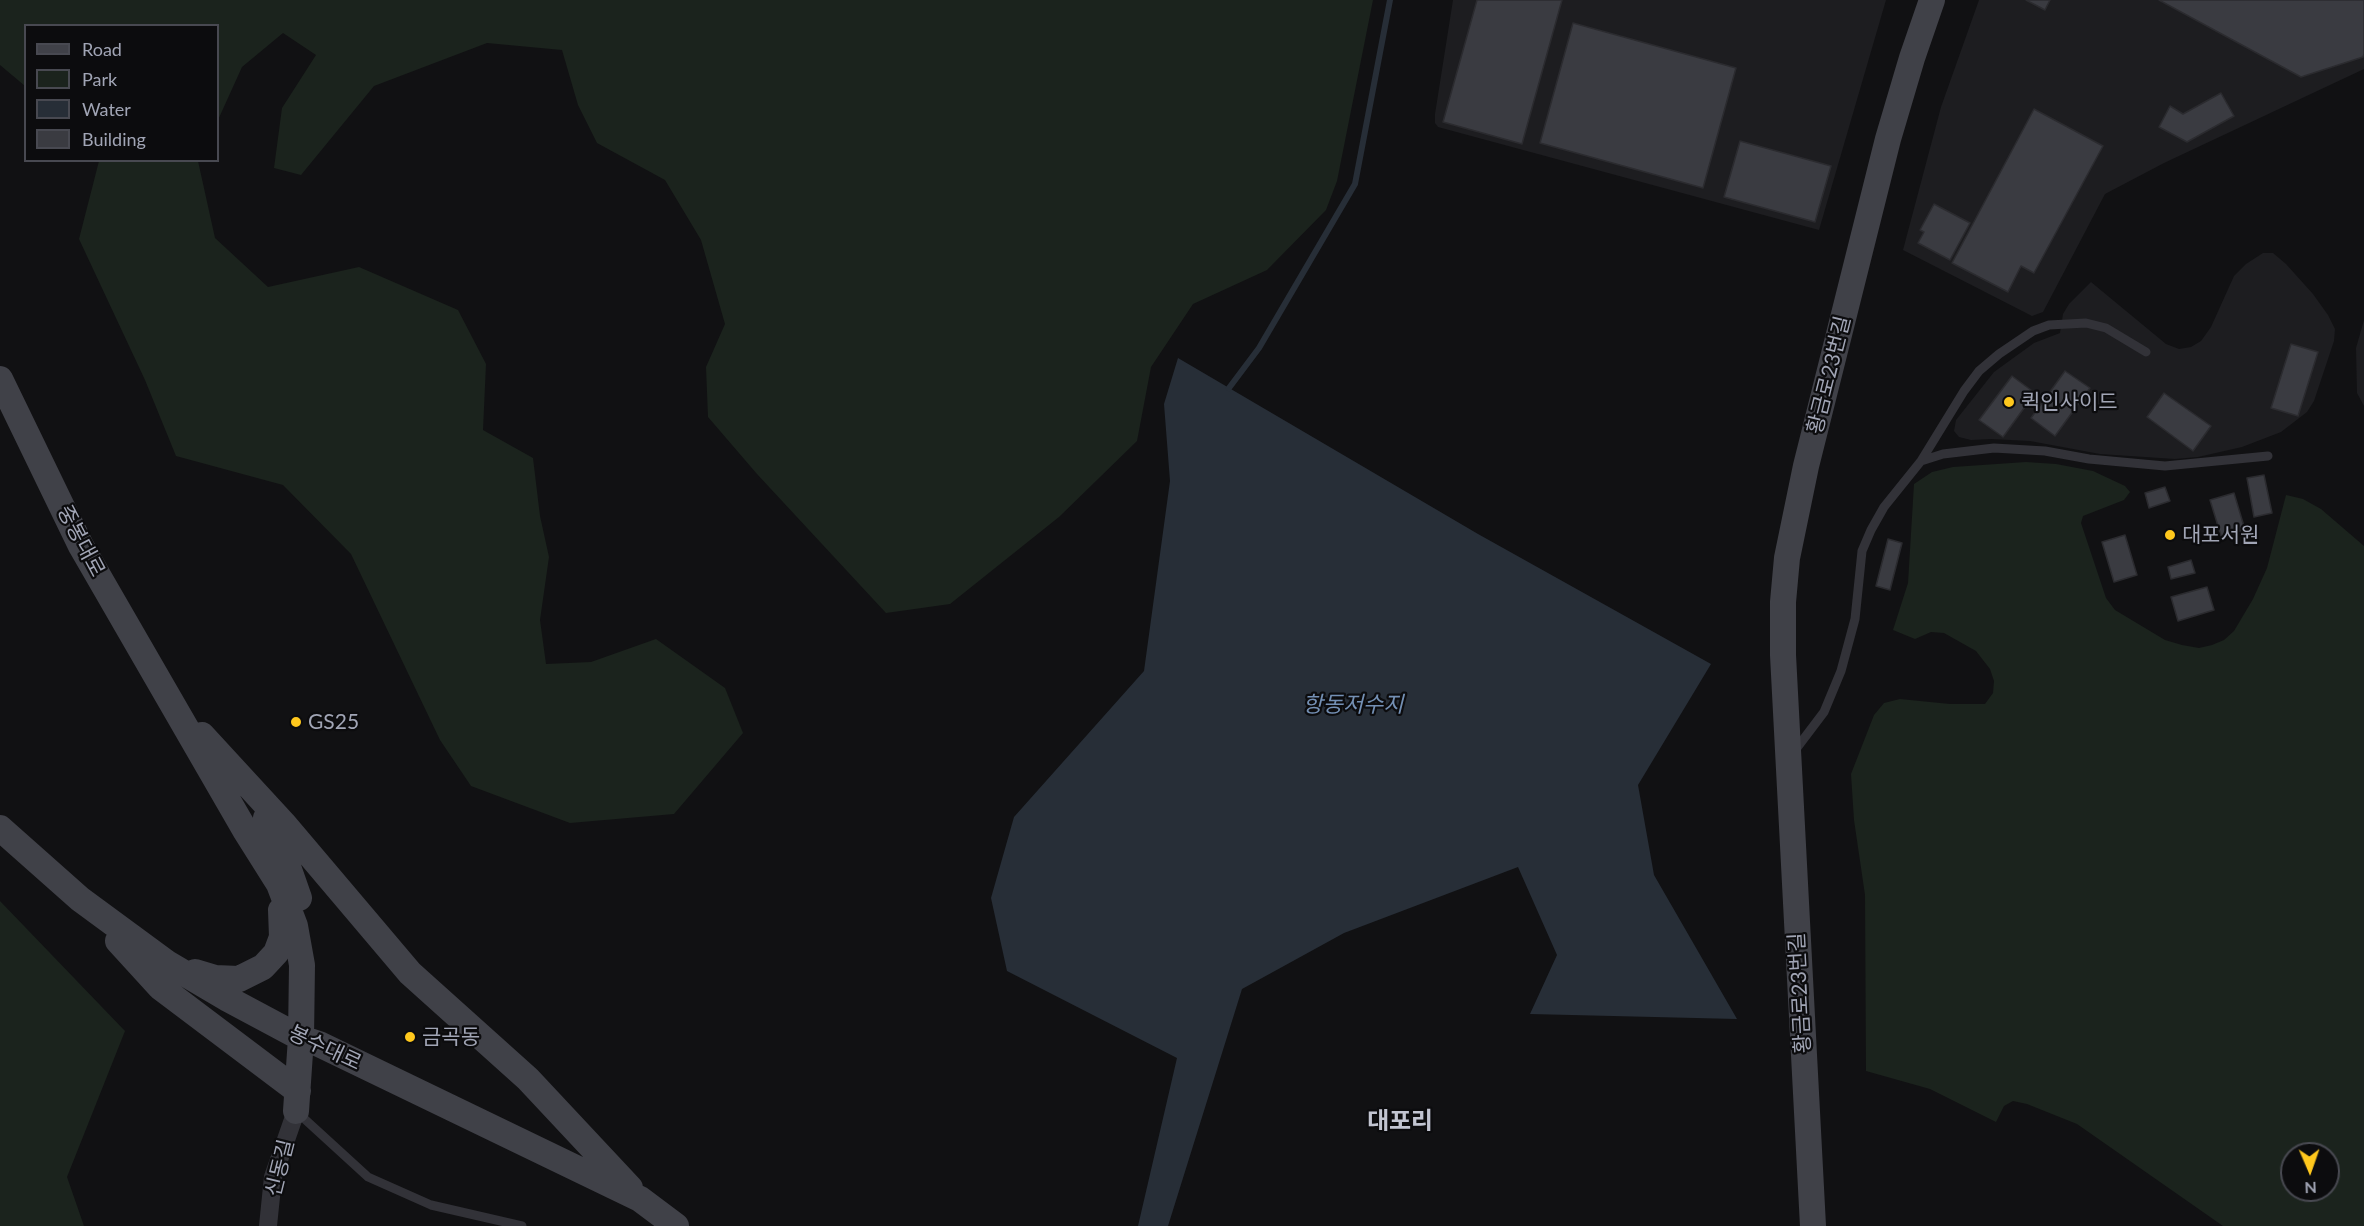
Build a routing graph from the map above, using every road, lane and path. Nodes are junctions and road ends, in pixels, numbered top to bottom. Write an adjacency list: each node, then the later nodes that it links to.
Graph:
1 (1932, 0): 7 (main road, 황금로23번길)
2 (2146, 352): 5 (lane)
3 (0, 379): 6 (main road, 중봉대로)
4 (2268, 456): 5 (lane)
5 (1921, 461): 7 (lane)
6 (169, 700): 8 (main road); 10 (main road)
7 (1788, 759): 19 (main road, 황금로23번길)
8 (252, 790): 13 (main road); 15 (main road)
9 (0, 828): 11 (main road, 봉수대로)
10 (279, 884): 12 (main road); 13 (main road)
11 (80, 899): 12 (main road, 봉수대로); 14 (main road)
12 (166, 963): 13 (main road, 봉수대로)
13 (310, 1041): 14 (main road); 15 (main road, 봉수대로)
14 (297, 1101): 16 (street, 신동길); 17 (lane)
15 (640, 1199): 18 (main road, 봉수대로)
16 (268, 1226)
17 (522, 1226)
18 (675, 1226)
19 (1813, 1226)

